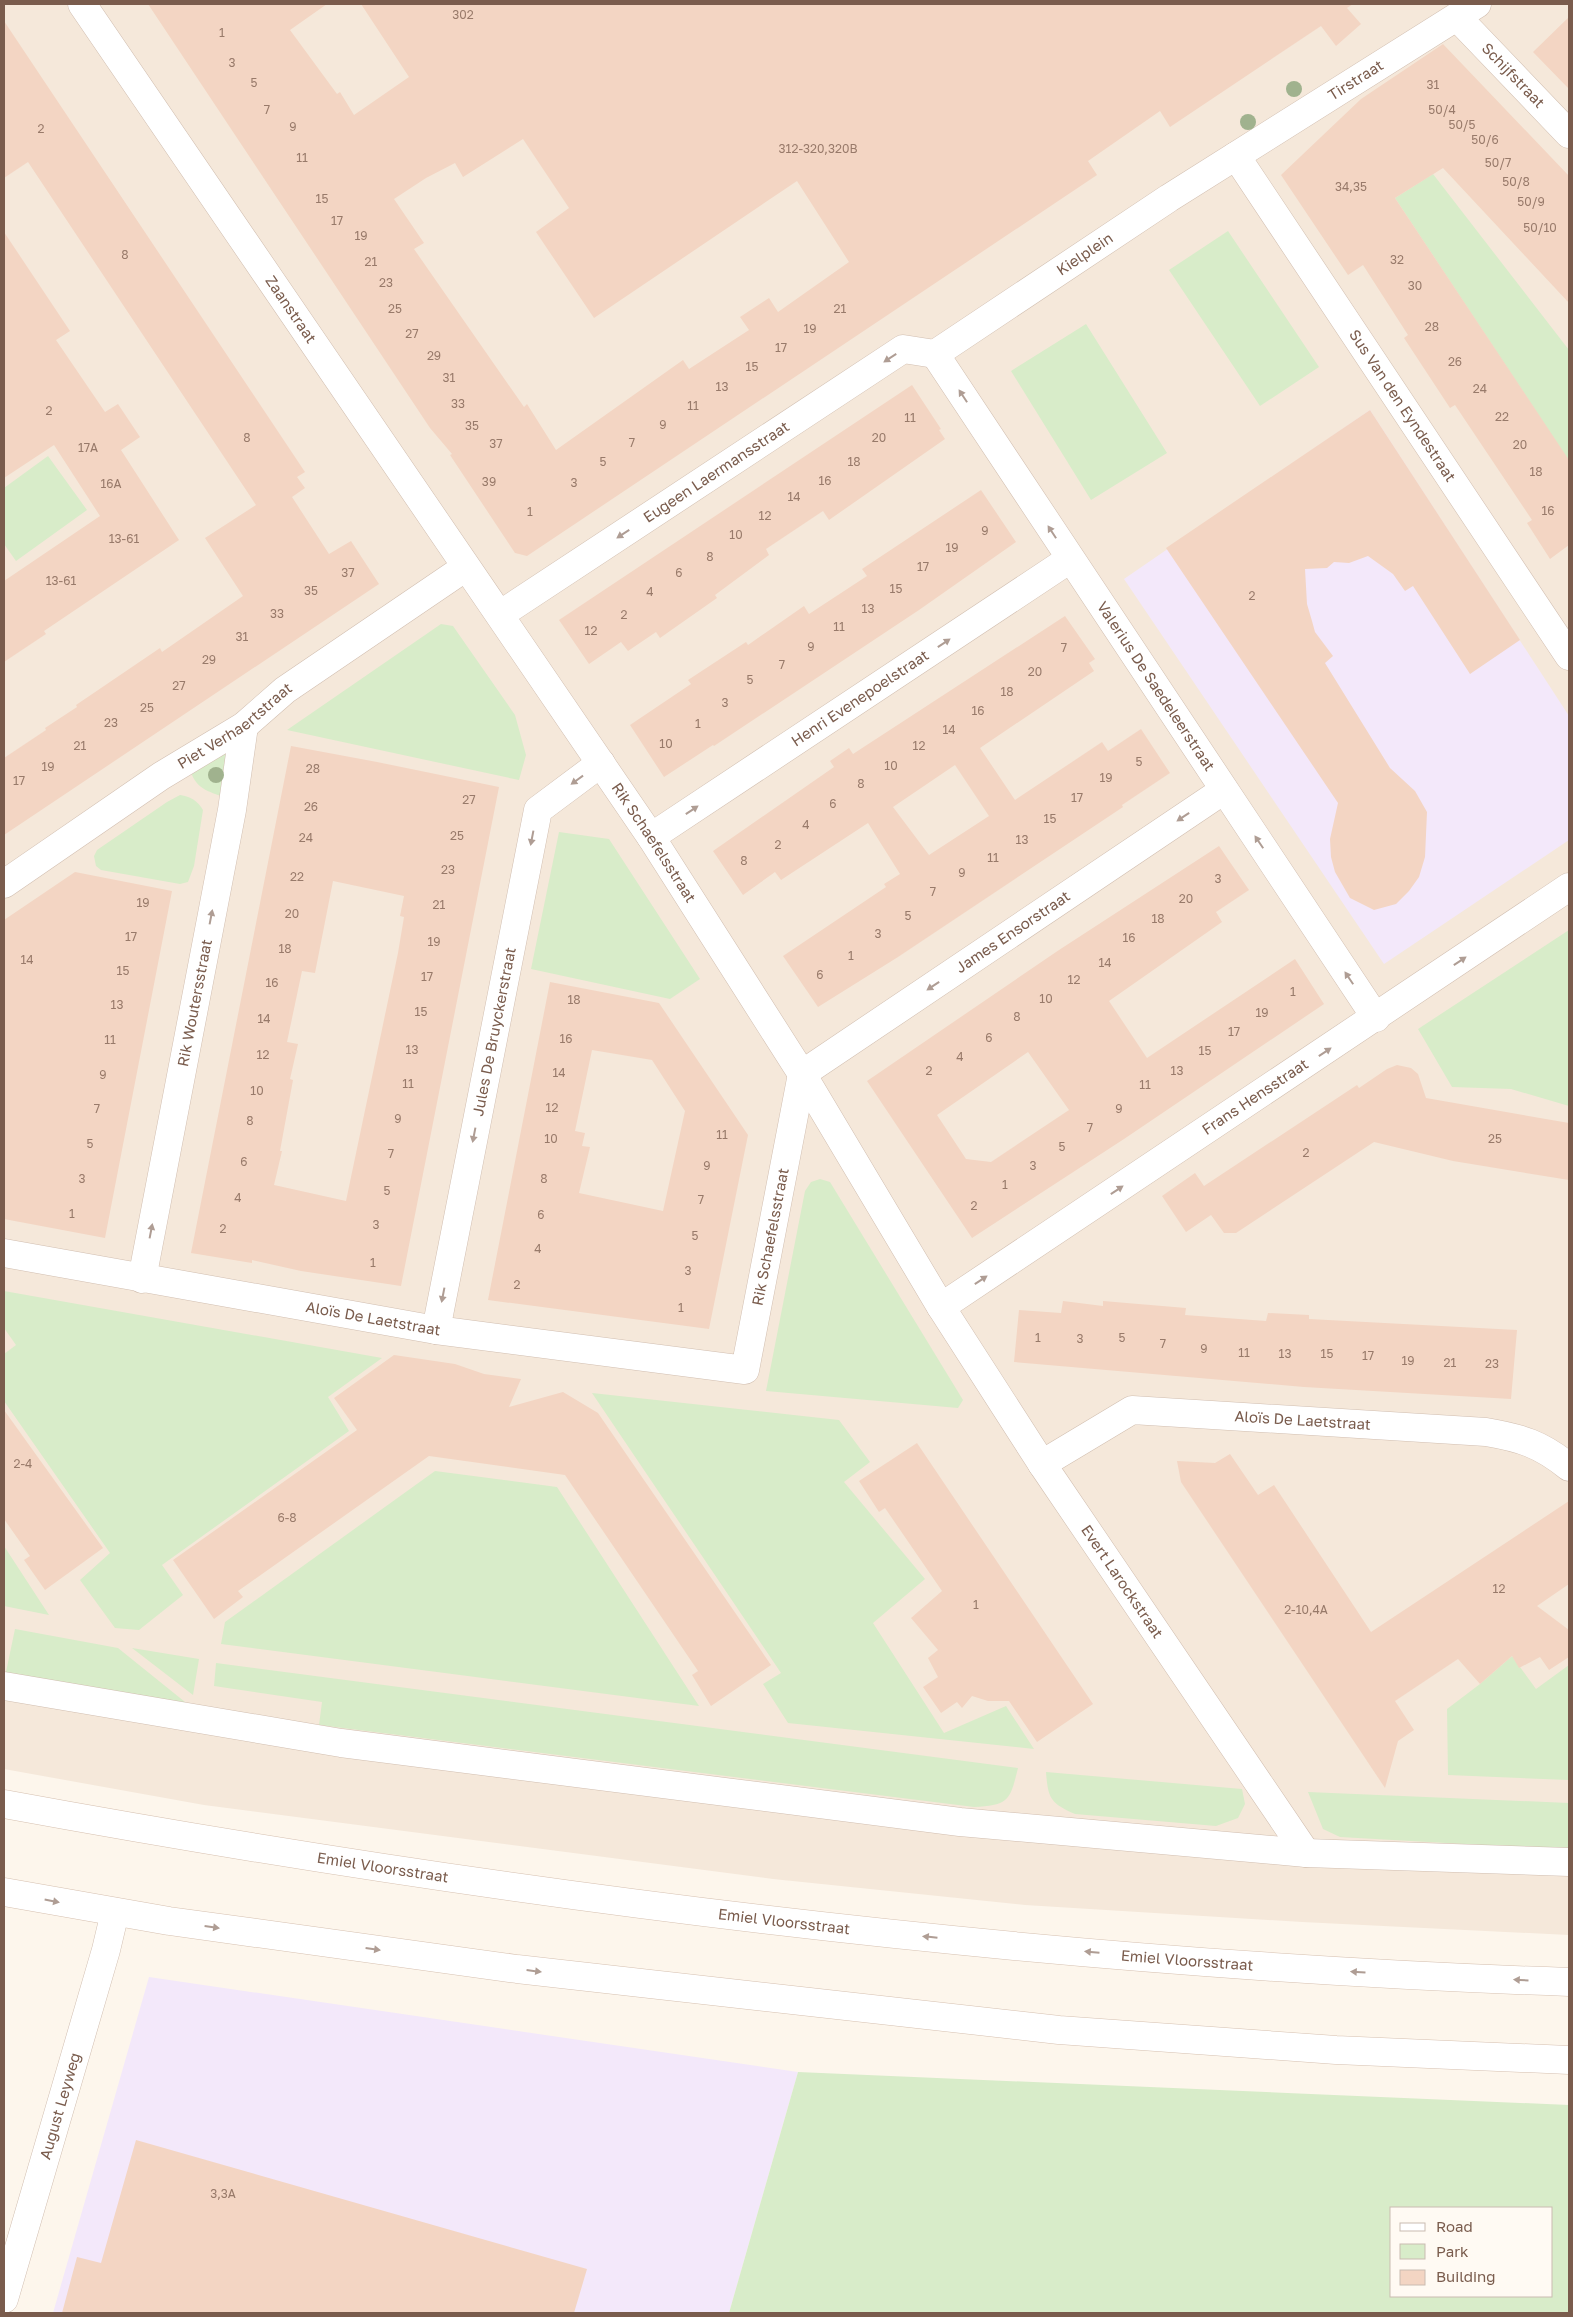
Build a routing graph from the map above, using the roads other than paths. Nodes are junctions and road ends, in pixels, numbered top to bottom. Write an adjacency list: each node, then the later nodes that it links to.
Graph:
1 (82, 4): 7 (street, Zaanstraat)
2 (1467, 10): 3 (street, Schijfstraat); 4 (street, Tirstraat)
3 (1569, 134)
4 (1236, 156): 5 (street, Kielplein); 9 (street, Sus Van den Eyndestraat)
5 (935, 354): 6 (street, Valerius De Saedeleerstraat, one-way to 5); 8 (street, Eugeen Laermansstraat, one-way to 8)
6 (1070, 559): 12 (street, Valerius De Saedeleerstraat); 13 (street, Henri Evenepoelstraat, one-way to 6)
7 (466, 567): 8 (street, Zaanstraat); 10 (street, Piet Verhaertstraat)
8 (501, 614): 11 (street, Rik Schaefelsstraat)
9 (1569, 656)
10 (244, 726): 14 (street, Piet Verhaertstraat); 19 (street, Rik Woutersstraat, one-way to 10)
11 (601, 762): 13 (street, Rik Schaefelsstraat); 21 (street, Jules De Bruyckerstraat, one-way to 21)
12 (1224, 790): 16 (street, Valerius De Saedeleerstraat, one-way to 12); 17 (street, James Ensorstraat, one-way to 17)
13 (651, 837): 17 (street, Rik Schaefelsstraat)
14 (4, 884)
15 (1569, 887): 16 (street, Frans Hensstraat, one-way to 15)
16 (1376, 1018): 20 (street, Frans Hensstraat, one-way to 16)
17 (802, 1074): 20 (street, Rik Schaefelsstraat); 22 (street, Rik Schaefelsstraat)
18 (4, 1253): 19 (street, Aloïs De Laetstraat)
19 (142, 1279): 21 (street, Aloïs De Laetstraat)
20 (941, 1307): 23 (street, Evert Larockstraat)
21 (436, 1330): 22 (street, Aloïs De Laetstraat)
22 (745, 1370)
23 (1042, 1464): 24 (street, Aloïs De Laetstraat); 27 (street, Evert Larockstraat)
24 (1569, 1467)
25 (4, 1686): 27 (street)
26 (4, 1804): 31 (street, Emiel Vloorsstraat, one-way to 26)
27 (1306, 1853): 28 (street)
28 (1569, 1862)
29 (4, 1892): 30 (street, one-way to 30)
30 (115, 1912): 32 (street, one-way to 32); 33 (street, August Leyweg)
31 (1569, 1982)
32 (1569, 2060)
33 (4, 2299)

